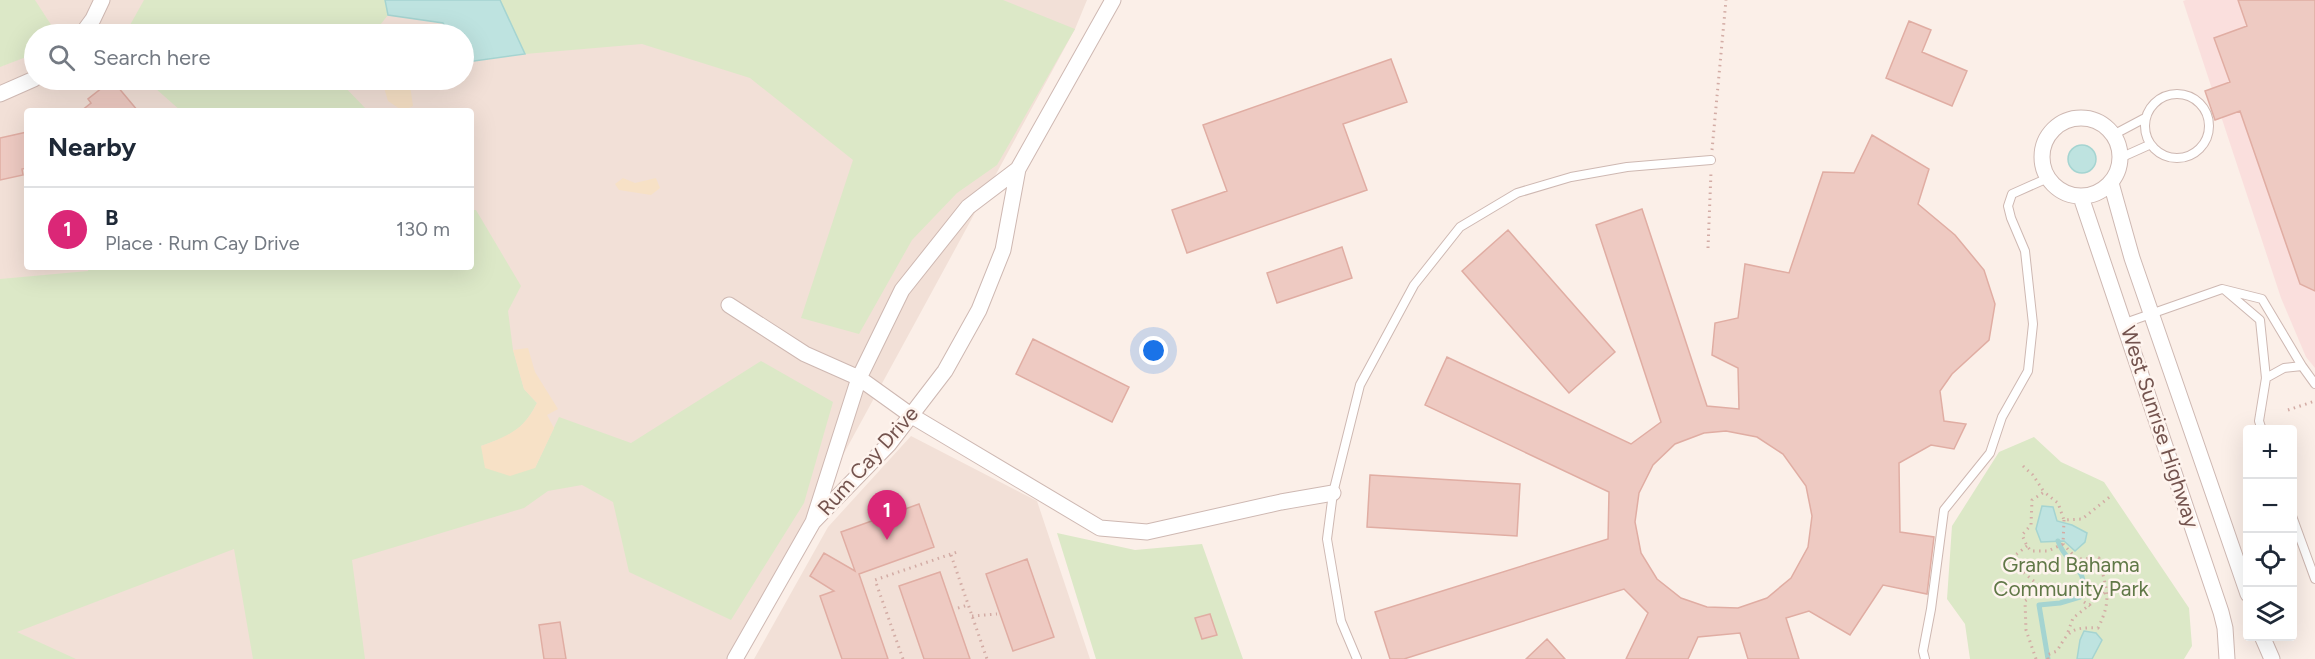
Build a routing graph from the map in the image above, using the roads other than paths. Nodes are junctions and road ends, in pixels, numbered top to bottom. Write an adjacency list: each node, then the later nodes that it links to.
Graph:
1 (102, 0): 3 (street)
2 (1113, 0): 11 (street, Rum Cay Drive)
3 (89, 24)
4 (24, 83): 5 (street)
5 (0, 94)
6 (2145, 118): 7 (lane); 8 (lane); 8 (lane)
7 (2114, 135): 9 (street); 12 (street)
8 (2149, 145): 9 (lane)
9 (2120, 158): 13 (street)
10 (1711, 160): 25 (lane)
11 (1018, 169): 20 (street, Rum Cay Drive); 23 (street, Rum Cay Drive)
12 (2048, 178): 14 (street); 33 (lane)
13 (2111, 183): 14 (street); 17 (street, West Sunrise Highway)
14 (2081, 197): 18 (street, West Sunrise Highway)
15 (2222, 289): 17 (lane); 19 (lane); 21 (lane)
16 (729, 305): 20 (street)
17 (2152, 314): 18 (lane); 29 (street, West Sunrise Highway)
18 (2126, 323): 34 (street, West Sunrise Highway)
19 (2302, 366): 21 (lane); 22 (lane)
20 (859, 378): 23 (street); 26 (street, Rum Cay Drive)
21 (2266, 378): 24 (lane)
22 (2315, 384)
23 (912, 416): 25 (street); 26 (street, Rum Cay Drive)
24 (2260, 425)
25 (1333, 493): 32 (lane)
26 (813, 522): 31 (street, Rum Cay Drive)
27 (2297, 530): 28 (lane)
28 (2315, 579)
29 (2245, 587)
30 (2264, 641): 35 (street)
31 (735, 659)
32 (1357, 659)
33 (1925, 659)
34 (2227, 659)
35 (2272, 659)

